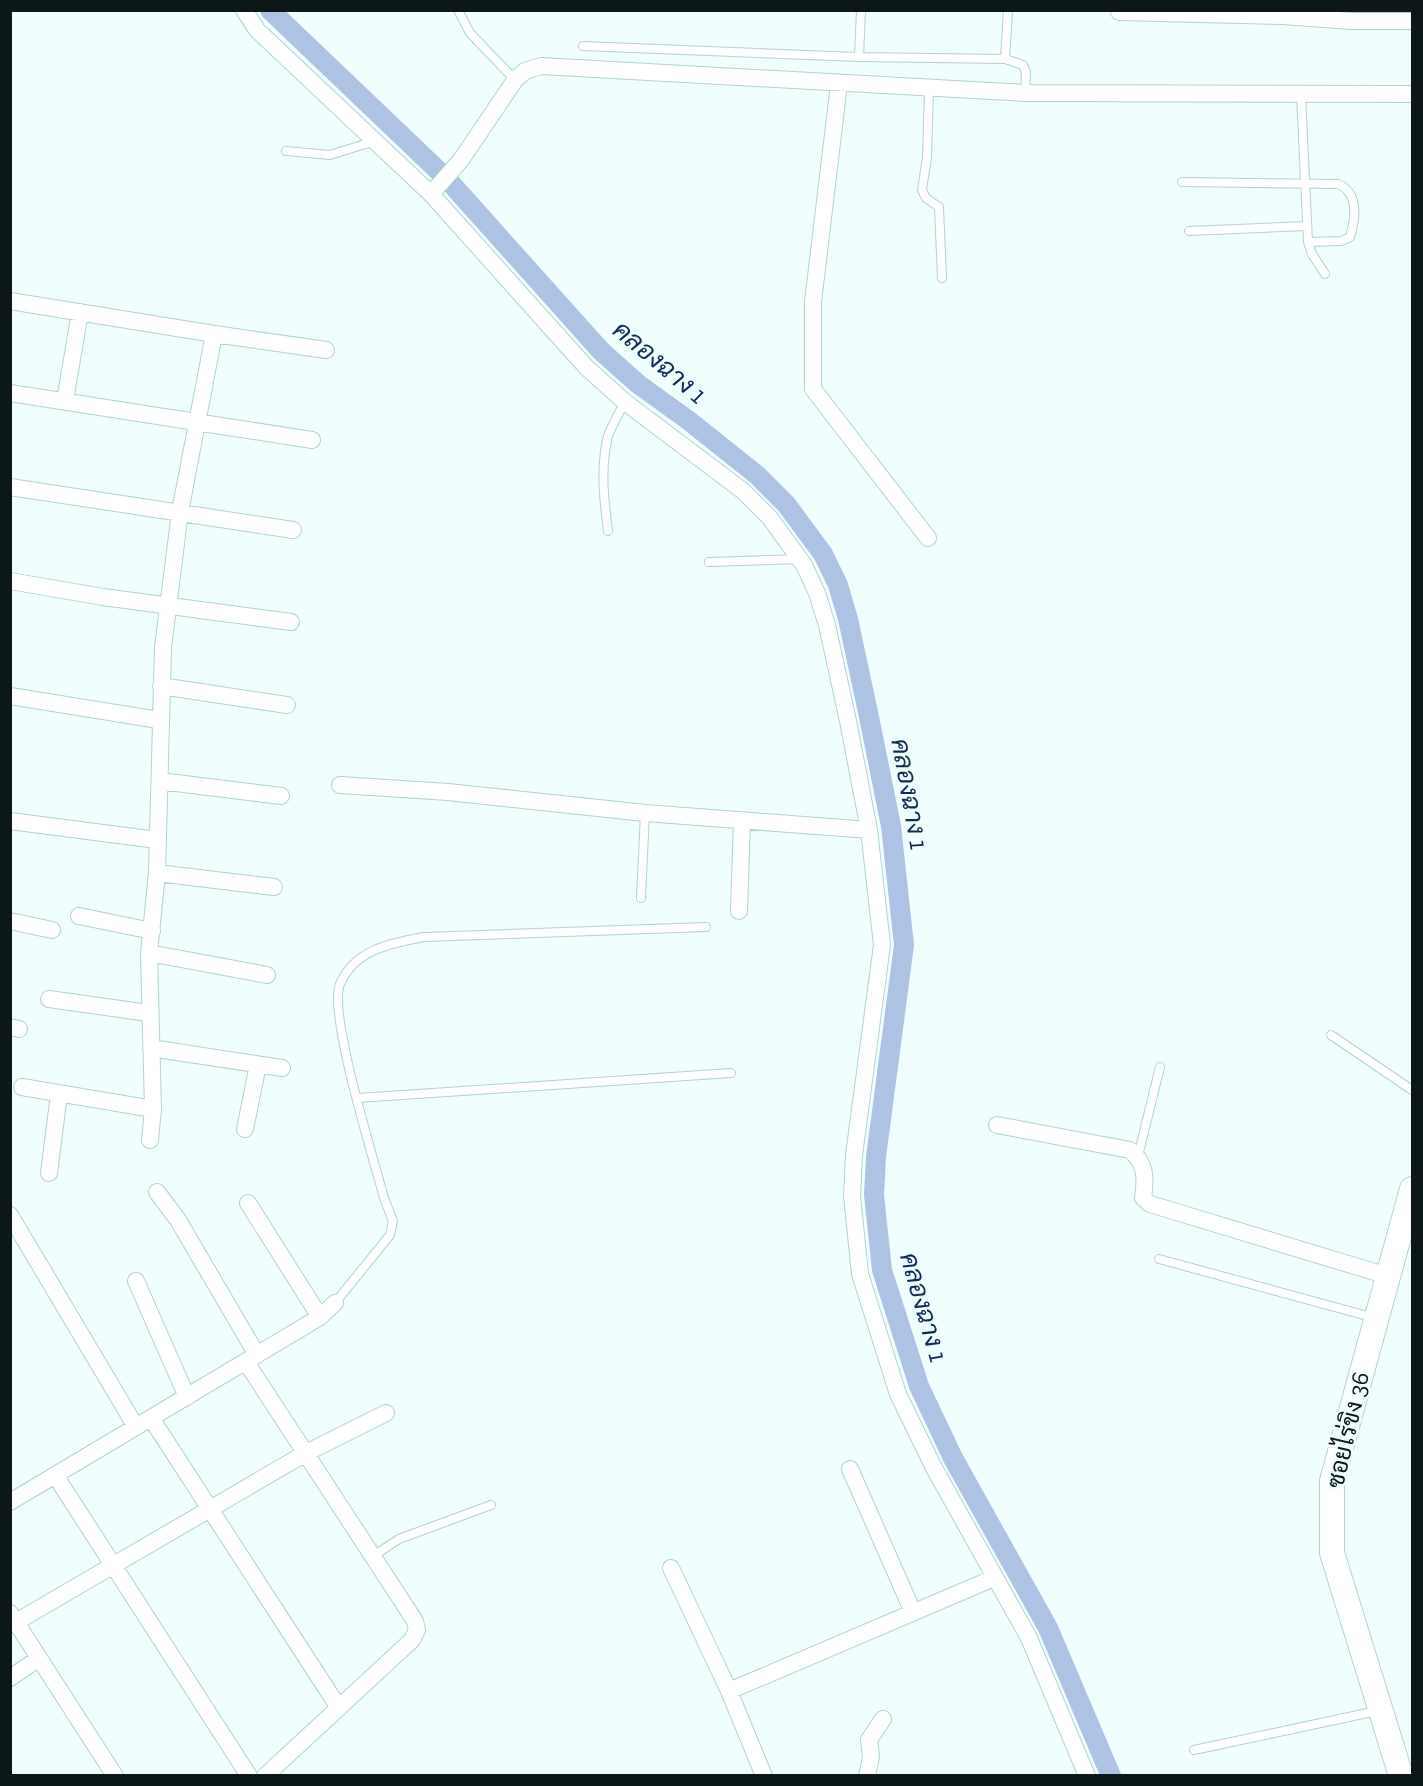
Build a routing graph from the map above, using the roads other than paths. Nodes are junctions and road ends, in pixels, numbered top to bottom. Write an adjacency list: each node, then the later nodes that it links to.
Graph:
1 (244, 10): 16 (street)
2 (458, 10): 10 (lane)
3 (861, 10): 8 (lane)
4 (1008, 10): 9 (lane)
5 (1119, 12): 6 (street)
6 (1413, 21)
7 (584, 46): 8 (lane)
8 (859, 57): 9 (lane)
9 (1005, 59): 13 (lane)
10 (515, 80): 11 (street); 20 (street)
11 (839, 84): 12 (street); 39 (street)
12 (929, 90): 13 (street); 25 (lane)
13 (1025, 93): 15 (street)
14 (1413, 94): 15 (street)
15 (1301, 95): 19 (lane)
16 (375, 141): 17 (lane); 20 (street)
17 (286, 151)
18 (1182, 182): 19 (lane)
19 (1304, 183): 21 (lane); 23 (lane)
20 (435, 190): 32 (street)
21 (1307, 226): 22 (lane); 23 (lane)
22 (1189, 231)
23 (1308, 242): 24 (lane)
24 (1325, 274)
25 (942, 278)
26 (10, 301): 27 (street)
27 (80, 312): 28 (street); 31 (street)
28 (214, 334): 29 (street); 33 (street)
29 (326, 350)
30 (10, 393): 31 (street)
31 (65, 400): 33 (street)
32 (625, 402): 38 (lane); 40 (street)
33 (196, 422): 34 (street); 36 (street)
34 (312, 440)
35 (10, 487): 36 (street)
36 (180, 512): 37 (street); 43 (street)
37 (293, 530)
38 (608, 531)
39 (928, 537)
40 (801, 559): 41 (lane); 55 (street)
41 (709, 562)
42 (10, 581): 43 (street)
43 (170, 604): 44 (street); 45 (street)
44 (291, 622)
45 (161, 687): 47 (street); 48 (street)
46 (10, 696): 48 (street)
47 (287, 705)
48 (159, 720): 49 (street)
49 (160, 781): 51 (street); 56 (street)
50 (340, 785): 52 (street)
51 (281, 796)
52 (645, 813): 54 (street); 59 (lane)
53 (10, 820): 56 (street)
54 (742, 821): 55 (street); 60 (street)
55 (869, 830): 110 (street)
56 (157, 840): 57 (street)
57 (157, 873): 58 (street); 65 (street)
58 (274, 887)
59 (641, 898)
60 (739, 911)
61 (79, 916): 65 (street)
62 (10, 921): 64 (street)
63 (706, 927): 79 (lane)
64 (52, 930)
65 (152, 931): 66 (street)
66 (149, 953): 67 (street); 69 (street)
67 (267, 975)
68 (49, 999): 69 (street)
69 (148, 1013): 71 (street)
70 (1331, 1035): 77 (lane)
71 (152, 1048): 72 (street); 80 (street)
72 (258, 1065): 74 (street); 82 (street)
73 (1160, 1067): 84 (lane)
74 (282, 1068)
75 (731, 1073): 79 (lane)
76 (22, 1087): 78 (street)
77 (1413, 1090)
78 (59, 1094): 80 (street); 85 (street)
79 (358, 1098): 93 (lane)
80 (153, 1109): 83 (street)
81 (997, 1125): 84 (street)
82 (245, 1129)
83 (150, 1140)
84 (1138, 1156): 91 (street)
85 (49, 1173)
86 (1413, 1189): 91 (street, ซอยไร่ขิง 36)
87 (157, 1192): 96 (street)
88 (248, 1203): 94 (street)
89 (10, 1215): 100 (street)
90 (1159, 1259): 95 (lane)
91 (1388, 1276): 95 (street, ซอยไร่ขิง 36)
92 (136, 1281): 97 (street)
93 (335, 1303): 94 (street)
94 (320, 1317): 96 (street)
95 (1376, 1318): 117 (street, ซอยไร่ขิง 36)
96 (251, 1358): 97 (street); 101 (street)
97 (187, 1397): 99 (street)
98 (386, 1413): 101 (street)
99 (151, 1418): 100 (street); 106 (street)
100 (135, 1427): 103 (street)
101 (306, 1453): 106 (street); 107 (street)
102 (850, 1469): 111 (street)
103 (55, 1475): 104 (street); 108 (street)
104 (10, 1502)
105 (491, 1505): 107 (lane)
106 (210, 1509): 108 (street); 116 (street)
107 (373, 1556): 116 (street)
108 (112, 1565): 112 (street); 121 (street)
109 (671, 1568): 115 (street)
110 (994, 1578): 111 (street); 125 (street)
111 (913, 1612): 115 (street)
112 (13, 1618): 113 (street)
113 (38, 1659): 114 (street); 120 (street)
114 (10, 1678)
115 (729, 1691): 123 (street)
116 (339, 1708): 122 (street)
117 (1381, 1711): 119 (lane); 126 (street, ซอยไร่ขิง 36)
118 (883, 1719): 124 (street)
119 (1194, 1750)
120 (115, 1776)
121 (249, 1776)
122 (265, 1776)
123 (764, 1776)
124 (867, 1776)
125 (1086, 1776)
126 (1401, 1776)

